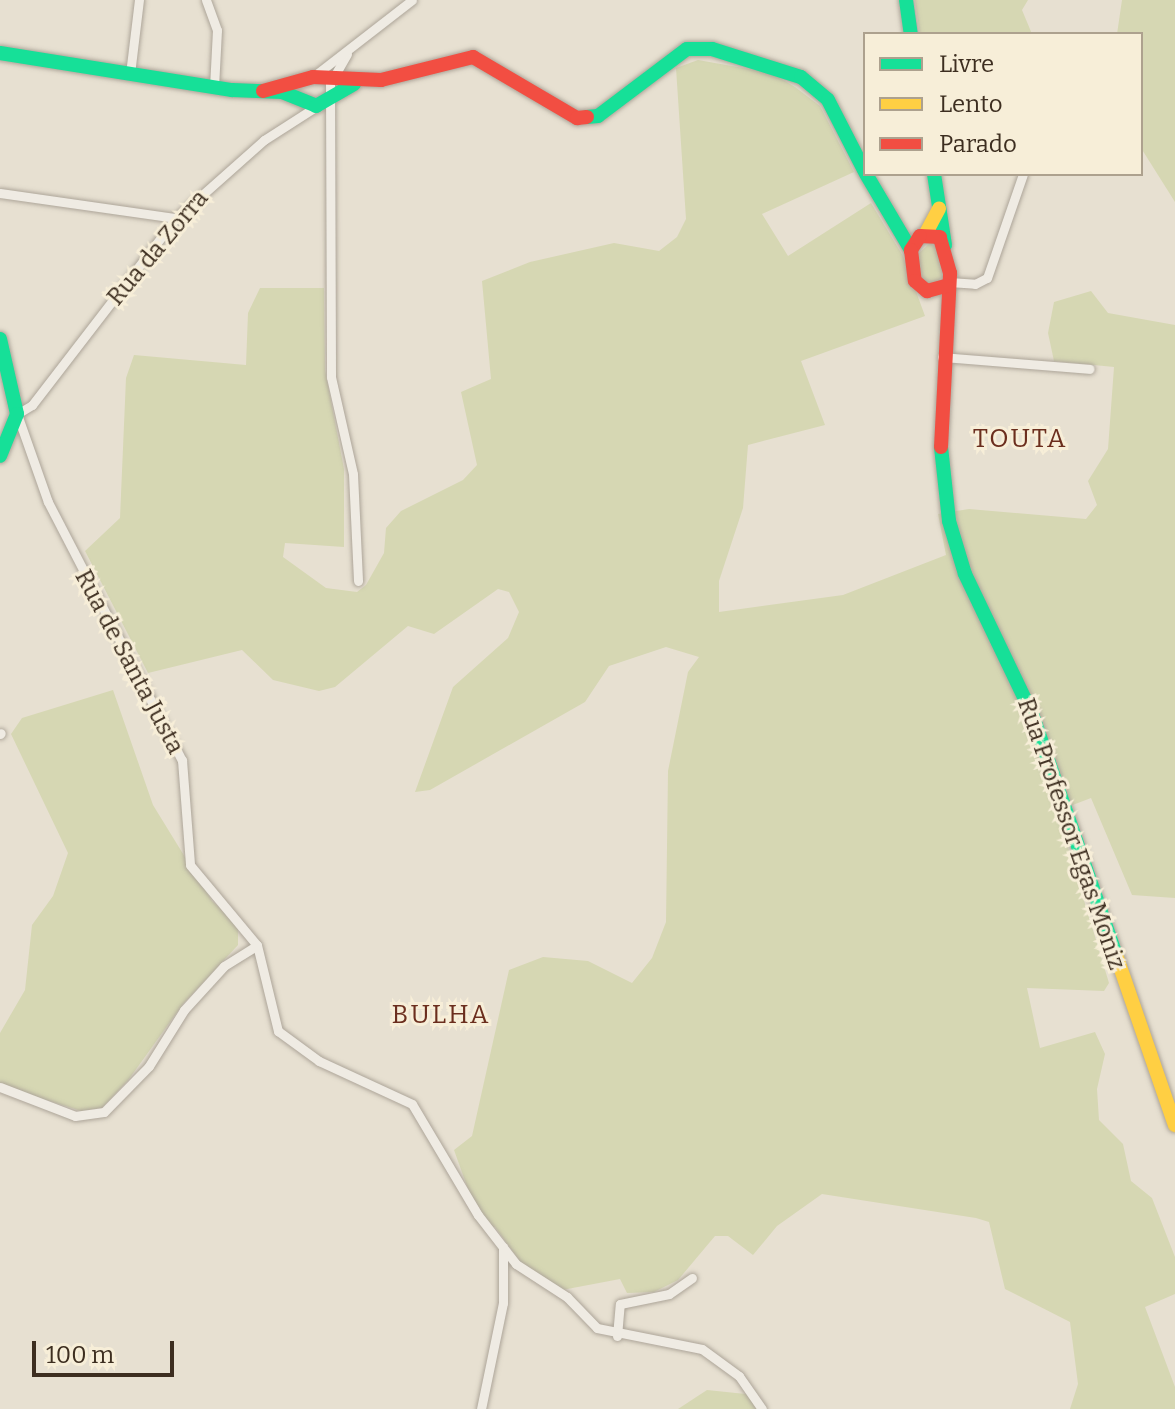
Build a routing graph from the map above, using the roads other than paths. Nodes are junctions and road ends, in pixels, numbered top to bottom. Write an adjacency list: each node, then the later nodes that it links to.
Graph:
1 (139, 0): 8 (street)
2 (206, 0): 10 (street)
3 (412, 0): 7 (street)
4 (906, 0): 5 (main road)
5 (911, 32)
6 (0, 53): 8 (main road)
7 (347, 54): 9 (street); 12 (street, Rua da Zorra); 12 (street)
8 (130, 74): 10 (main road)
9 (362, 82): 12 (main road); 13 (main road)
10 (214, 88): 11 (main road)
11 (263, 91): 12 (main road); 12 (main road)
12 (322, 99): 20 (street, Rua da Zorra); 31 (street)
13 (863, 167)
14 (868, 176): 18 (main road)
15 (934, 176): 19 (main road, Rua Professor Egas Moniz)
16 (1022, 176): 24 (street)
17 (0, 193): 20 (street)
18 (886, 209): 21 (main road); 23 (main road)
19 (939, 209): 21 (main road); 22 (main road, Rua Professor Egas Moniz)
20 (176, 218): 29 (street, Rua da Zorra)
21 (922, 236): 22 (main road); 23 (main road)
22 (945, 245): 24 (main road, Rua Professor Egas Moniz)
23 (911, 250): 25 (main road, Rua Professor Egas Moniz)
24 (948, 284): 25 (main road); 27 (main road, Rua Professor Egas Moniz)
25 (928, 291): 27 (main road, Rua Professor Egas Moniz)
26 (0, 339): 29 (main road)
27 (942, 357): 28 (street); 34 (main road, Rua Professor Egas Moniz)
28 (1090, 369)
29 (17, 414): 30 (main road); 32 (street, Rua de Santa Justa)
30 (0, 456)
31 (358, 581)
32 (257, 945): 33 (street); 35 (street)
33 (0, 1087)
34 (1175, 1125)
35 (503, 1247): 37 (street); 38 (street)
36 (692, 1278): 37 (street)
37 (617, 1336): 39 (street)
38 (481, 1409)
39 (762, 1409)

